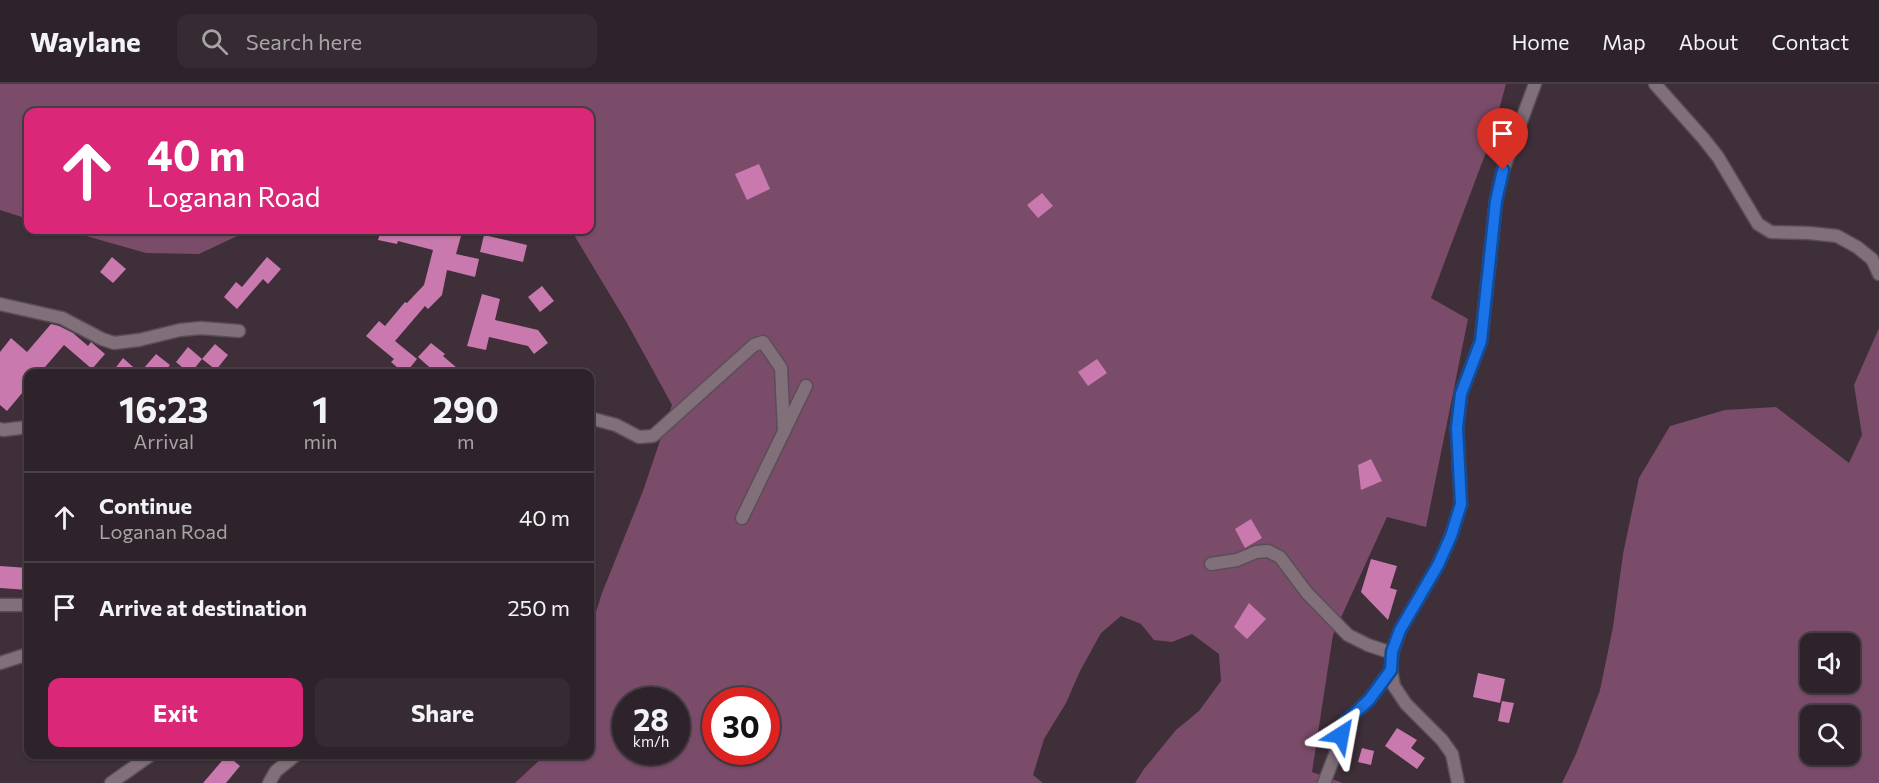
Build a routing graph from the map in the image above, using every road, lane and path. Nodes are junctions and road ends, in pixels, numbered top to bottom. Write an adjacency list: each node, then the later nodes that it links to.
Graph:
1 (1535, 84): 15 (street)
2 (1655, 84): 3 (street)
3 (1879, 274)
4 (0, 304): 5 (street)
5 (240, 331)
6 (806, 386): 10 (street)
7 (594, 419): 10 (street)
8 (24, 427): 9 (street)
9 (0, 429)
10 (784, 432): 11 (street)
11 (742, 518)
12 (1211, 564): 15 (street)
13 (0, 605): 14 (street)
14 (24, 605)
15 (1392, 652): 18 (street)
16 (24, 655): 17 (street)
17 (0, 663)
18 (1391, 670): 23 (street); 24 (street)
19 (145, 759): 21 (street)
20 (291, 759): 22 (street)
21 (111, 783)
22 (269, 783)
23 (1324, 783)
24 (1458, 783)

